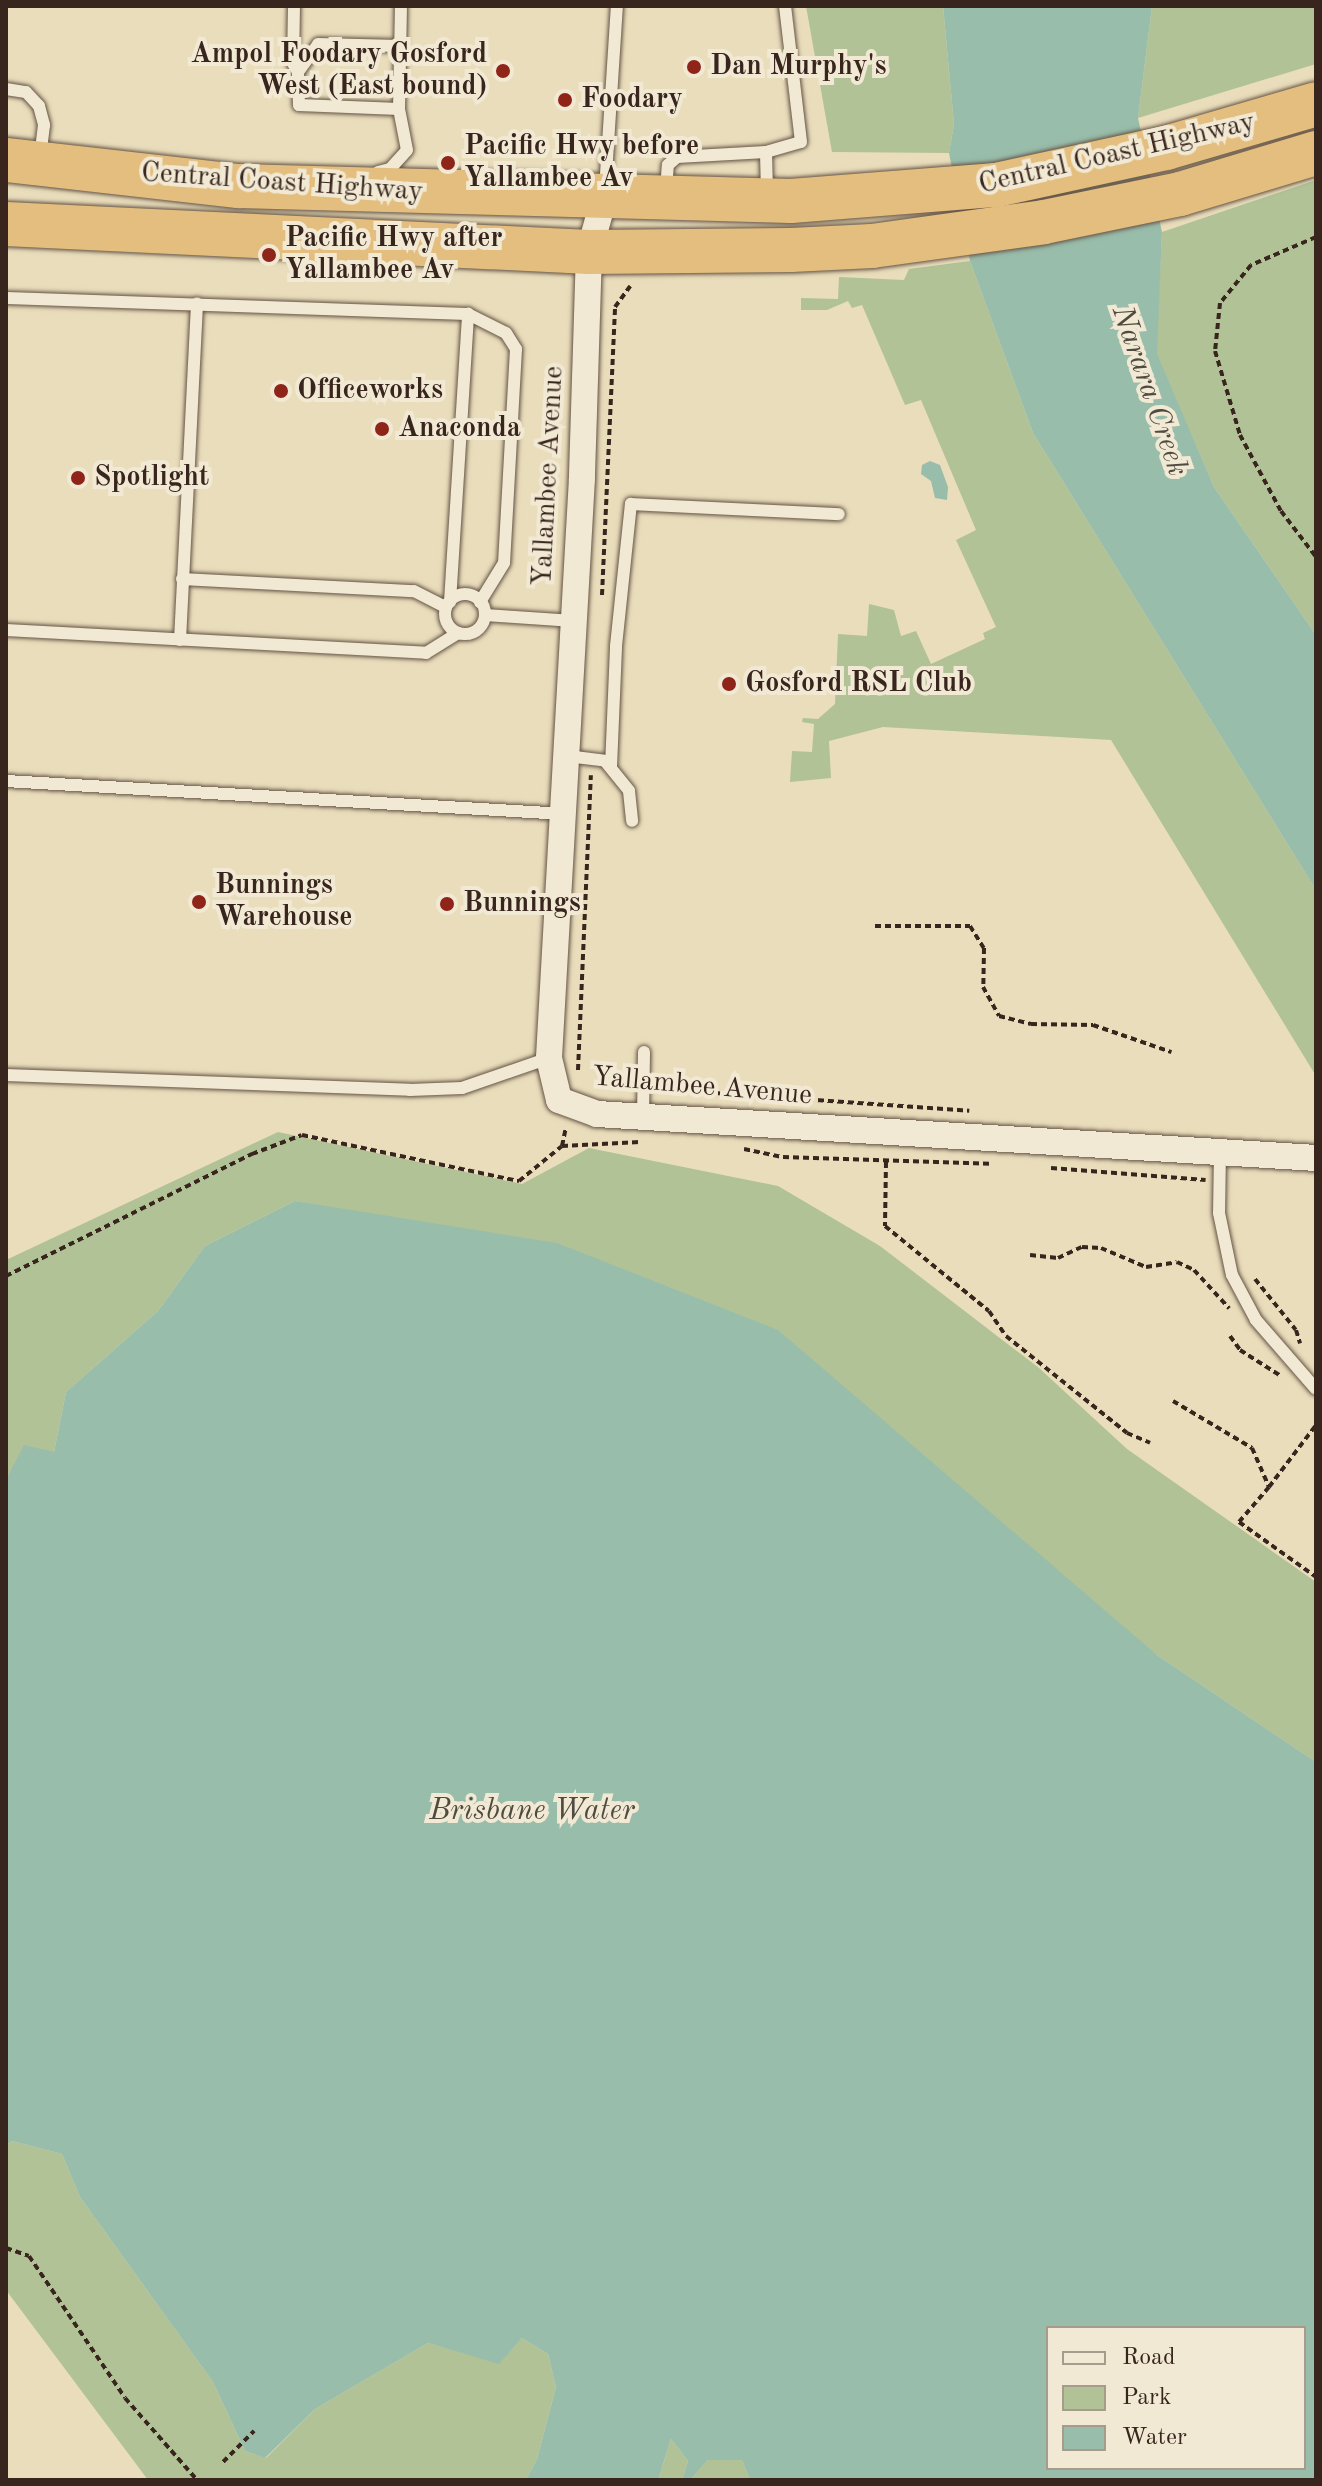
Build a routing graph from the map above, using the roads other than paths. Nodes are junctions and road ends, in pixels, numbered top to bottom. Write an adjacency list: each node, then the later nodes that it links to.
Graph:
1 (294, 6): 6 (lane)
2 (401, 6): 5 (lane)
3 (617, 6): 14 (lane)
4 (785, 6): 10 (lane)
5 (400, 46): 6 (lane); 9 (lane)
6 (298, 72): 9 (lane)
7 (6, 89): 12 (lane)
8 (1316, 104): 16 (highway, Central Coast Highway)
9 (399, 109): 13 (lane)
10 (766, 152): 15 (lane); 16 (lane)
11 (1316, 153): 18 (highway, Central Coast Highway)
12 (22, 162): 13 (highway, Central Coast Highway)
13 (313, 188): 14 (highway, Central Coast Highway)
14 (604, 198): 15 (highway, Central Coast Highway); 18 (street, Yallambee Avenue)
15 (665, 199): 16 (highway, Central Coast Highway)
16 (767, 201)
17 (6, 224): 18 (highway, Central Coast Highway)
18 (589, 252): 27 (street, Yallambee Avenue)
19 (6, 298): 20 (lane)
20 (197, 303): 21 (lane); 23 (lane)
21 (468, 314): 24 (lane); 25 (lane)
22 (839, 514): 32 (lane)
23 (182, 579): 25 (lane); 30 (lane)
24 (480, 602): 25 (lane); 26 (lane)
25 (448, 604): 29 (lane)
26 (485, 615): 27 (lane); 29 (lane)
27 (574, 621): 31 (street, Yallambee Avenue)
28 (6, 630): 30 (lane)
29 (458, 633): 30 (lane)
30 (180, 640)
31 (567, 756): 32 (lane); 34 (street, Yallambee Avenue)
32 (611, 767): 35 (lane)
33 (6, 781): 34 (lane)
34 (564, 814): 37 (street, Yallambee Avenue)
35 (632, 821)
36 (644, 1052): 39 (lane)
37 (549, 1058): 38 (lane); 39 (street, Yallambee Avenue)
38 (6, 1075)
39 (643, 1117): 40 (street, Yallambee Avenue)
40 (1220, 1152): 41 (street, Yallambee Avenue); 42 (lane)
41 (1316, 1158)
42 (1316, 1389)

